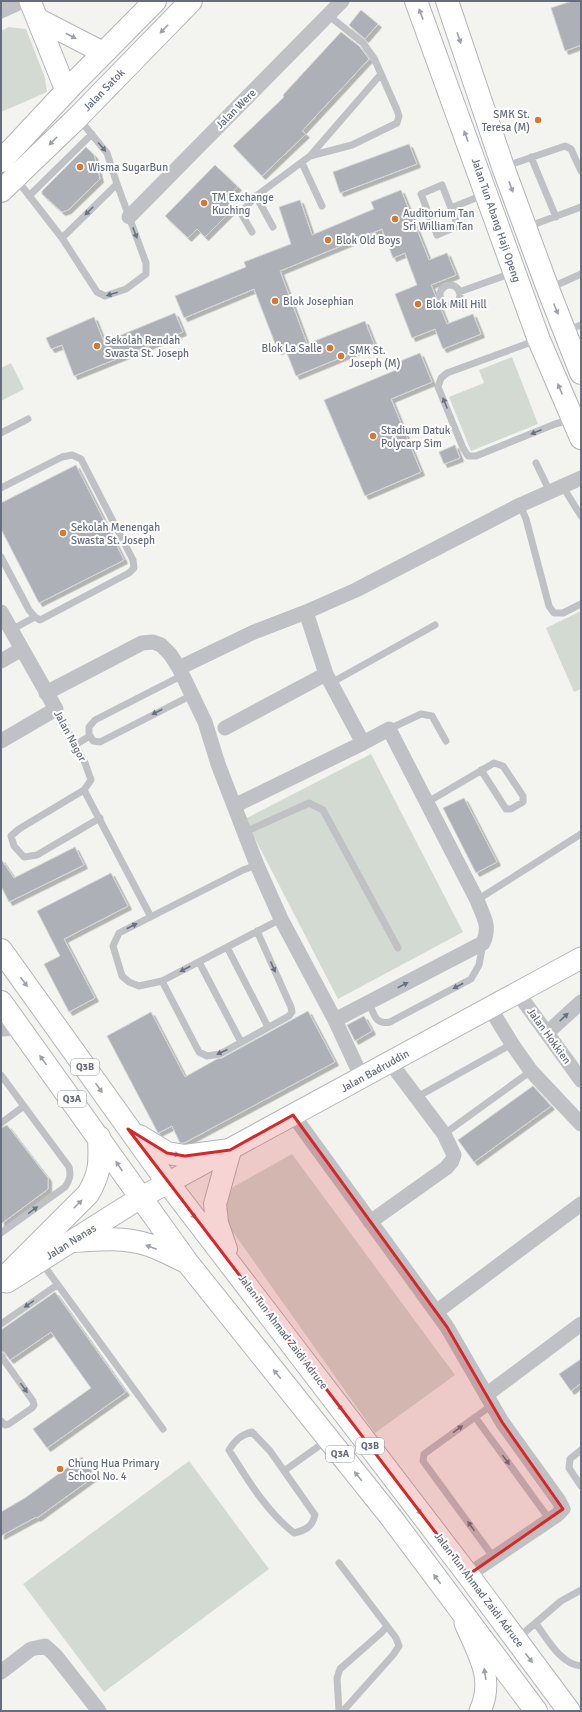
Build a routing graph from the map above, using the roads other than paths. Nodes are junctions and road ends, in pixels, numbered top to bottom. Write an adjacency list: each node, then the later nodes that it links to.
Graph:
1 (23, 1): 8 (street)
2 (155, 1): 10 (main road)
3 (191, 1): 14 (main road, Jalan Satok, one-way to 14)
4 (342, 1): 9 (street, Jalan Were)
5 (416, 1): 25 (main road, Jalan Tun Abang Haji Openg, one-way to 5)
6 (447, 1): 21 (main road, one-way to 21)
7 (34, 10): 10 (main road, one-way to 10); 13 (main road)
8 (1, 11)
9 (328, 15): 12 (lane); 32 (street, Jalan Were)
10 (104, 52): 11 (main road)
11 (85, 73): 13 (main road); 19 (main road)
12 (381, 74): 17 (lane); 17 (lane)
13 (65, 88): 16 (main road)
14 (78, 117): 15 (lane); 24 (main road, Jalan Satok, one-way to 24)
15 (92, 134): 23 (lane, one-way to 23); 26 (lane)
16 (1, 145)
17 (310, 156): 20 (lane)
18 (531, 157): 21 (lane); 22 (lane); 33 (lane)
19 (1, 161)
20 (302, 163): 27 (lane); 29 (lane)
21 (503, 167): 35 (main road, one-way to 35)
22 (581, 171)
23 (117, 184): 32 (lane); 37 (lane, one-way to 37)
24 (8, 185): 26 (lane); 28 (main road, Jalan Satok)
25 (487, 193): 31 (lane); 38 (main road, Jalan Tun Abang Haji Openg)
26 (29, 196): 37 (lane)
27 (256, 196): 34 (lane); 36 (lane)
28 (1, 197)
29 (322, 206)
30 (581, 207): 33 (lane)
31 (451, 208): 31 (lane)
32 (129, 217): 37 (lane, one-way to 37)
33 (556, 217): 35 (lane)
34 (273, 227)
35 (525, 228): 40 (main road)
36 (252, 232)
37 (62, 238)
38 (514, 272): 41 (lane); 43 (main road, Jalan Tun Abang Haji Openg)
39 (581, 274): 40 (lane)
40 (548, 289): 42 (main road, one-way to 42)
41 (459, 292)
42 (573, 329): 44 (main road)
43 (539, 340): 46 (main road, Jalan Tun Abang Haji Openg, one-way to 43); 46 (lane, one-way to 43)
44 (581, 370)
45 (28, 419): 47 (lane)
46 (577, 429)
47 (1, 433)
48 (536, 463): 51 (lane)
49 (581, 478): 51 (street)
50 (1, 488): 58 (lane)
51 (557, 489): 52 (street); 53 (lane)
52 (520, 504): 55 (lane); 57 (street)
53 (581, 516)
54 (1, 557): 58 (lane)
55 (581, 604)
56 (1, 612): 60 (street, Jalan Nagor)
57 (306, 612): 63 (street); 64 (street)
58 (35, 617): 60 (lane)
59 (435, 625): 64 (lane)
60 (11, 630): 61 (street, Jalan Nagor)
61 (22, 650): 62 (street); 65 (street, Jalan Nagor)
62 (1, 661)
63 (181, 671): 65 (street); 66 (street); 70 (lane)
64 (328, 679): 68 (street); 73 (street)
65 (46, 693): 67 (street, Jalan Nagor)
66 (192, 695): 70 (lane, one-way to 70); 78 (street)
67 (56, 709): 71 (street); 74 (lane, Jalan Nagor)
68 (225, 728)
69 (389, 729): 72 (lane); 73 (street); 77 (street)
70 (90, 736): 74 (lane)
71 (1, 741)
72 (446, 741)
73 (363, 743): 78 (street)
74 (75, 745): 76 (lane, Jalan Nagor)
75 (481, 770): 75 (lane); 77 (lane)
76 (84, 790): 79 (lane); 79 (lane)
77 (426, 802): 83 (street)
78 (234, 806): 80 (street)
79 (100, 818): 84 (lane)
80 (245, 832): 82 (street); 89 (lane)
81 (581, 834): 83 (lane)
82 (257, 865): 84 (lane); 85 (street)
83 (477, 900): 87 (street)
84 (151, 917): 93 (lane, one-way to 84)
85 (281, 919): 86 (lane); 99 (street)
86 (257, 931): 88 (lane); 100 (lane, one-way to 100)
87 (483, 943): 97 (street, one-way to 87); 97 (lane, one-way to 97)
88 (227, 947): 92 (lane); 100 (lane)
89 (398, 948)
90 (1, 950): 115 (main road, Jalan Tun Ahmad Zaidi Adruce / Q3B, one-way to 115)
91 (581, 958): 94 (main road, Jalan Badruddin)
92 (199, 962): 93 (lane, one-way to 93); 103 (lane)
93 (162, 981): 103 (lane, one-way to 93)
94 (518, 992): 98 (main road, Jalan Badruddin); 102 (street, Jalan Hokkien)
95 (1, 1002): 101 (main road, Q3A)
96 (581, 1002): 102 (street, one-way to 96)
97 (369, 1003): 99 (street)
98 (490, 1008): 104 (street); 105 (main road, Jalan Badruddin)
99 (335, 1020): 108 (street)
100 (268, 1026): 103 (lane)
101 (10, 1028): 117 (main road, Q3A, one-way to 101)
102 (547, 1033): 109 (street, Jalan Hokkien)
103 (241, 1042)
104 (512, 1044): 106 (street); 110 (lane)
105 (390, 1062): 108 (main road, Jalan Badruddin); 110 (street)
106 (531, 1071): 114 (street); 116 (lane)
107 (1, 1075): 111 (lane)
108 (362, 1078): 112 (main road, Jalan Badruddin)
109 (581, 1080)
110 (418, 1097): 116 (street)
111 (24, 1106): 113 (lane); 123 (lane, one-way to 111)
112 (293, 1115): 118 (main road, Jalan Badruddin); 122 (street)
113 (1, 1123)
114 (581, 1124)
115 (128, 1129): 118 (main road, one-way to 118); 119 (main road, Jalan Tun Ahmad Zaidi Adruce / Q3B)
116 (444, 1134): 122 (street)
117 (99, 1137): 120 (main road, Q3A, one-way to 117); 128 (main road, one-way to 117)
118 (230, 1150): 119 (main road, Jalan Badruddin); 127 (main road)
119 (168, 1183): 120 (main road, Jalan Nanas); 127 (main road, Jalan Tun Ahmad Zaidi Adruce / Q3B, one-way to 127)
120 (140, 1198): 124 (main road, Jalan Nanas); 126 (main road, Q3A)
121 (581, 1204): 131 (street)
122 (370, 1222): 131 (street)
123 (1, 1233)
124 (74, 1240): 125 (main road, Jalan Nanas); 126 (main road, one-way to 124)
125 (40, 1261): 129 (lane); 130 (main road, Jalan Nanas)
126 (187, 1262): 139 (main road, Q3A, one-way to 126)
127 (232, 1265): 146 (main road, Jalan Tun Ahmad Zaidi Adruce / Q3B, one-way to 146)
128 (1, 1281)
129 (57, 1285): 132 (lane, one-way to 132); 138 (lane)
130 (1, 1286)
131 (436, 1312): 135 (street)
132 (1, 1324)
133 (581, 1324): 135 (street)
134 (1, 1356): 137 (lane, one-way to 137)
135 (489, 1400): 136 (lane); 143 (street)
136 (475, 1416): 143 (lane, one-way to 143); 144 (lane, one-way to 136)
137 (1, 1421)
138 (163, 1429)
139 (328, 1439): 141 (lane); 148 (main road, Q3A, one-way to 139)
140 (581, 1450): 142 (lane)
141 (284, 1471): 141 (lane)
142 (581, 1486)
143 (550, 1520): 144 (street)
144 (494, 1558): 146 (street)
145 (339, 1563): 150 (lane)
146 (468, 1575): 151 (main road, Jalan Tun Ahmad Zaidi Adruce / Q3B)
147 (581, 1590): 149 (lane)
148 (457, 1606): 157 (main road, one-way to 148); 158 (main road, Q3A)
149 (536, 1624): 151 (lane); 152 (lane)
150 (387, 1626): 155 (lane); 156 (lane)
151 (516, 1640): 159 (main road, Jalan Tun Ahmad Zaidi Adruce / Q3B, one-way to 159)
152 (581, 1666)
153 (1, 1672): 154 (street)
154 (99, 1711)
155 (339, 1711)
156 (343, 1711)
157 (480, 1711)
158 (536, 1711)
159 (569, 1711)

